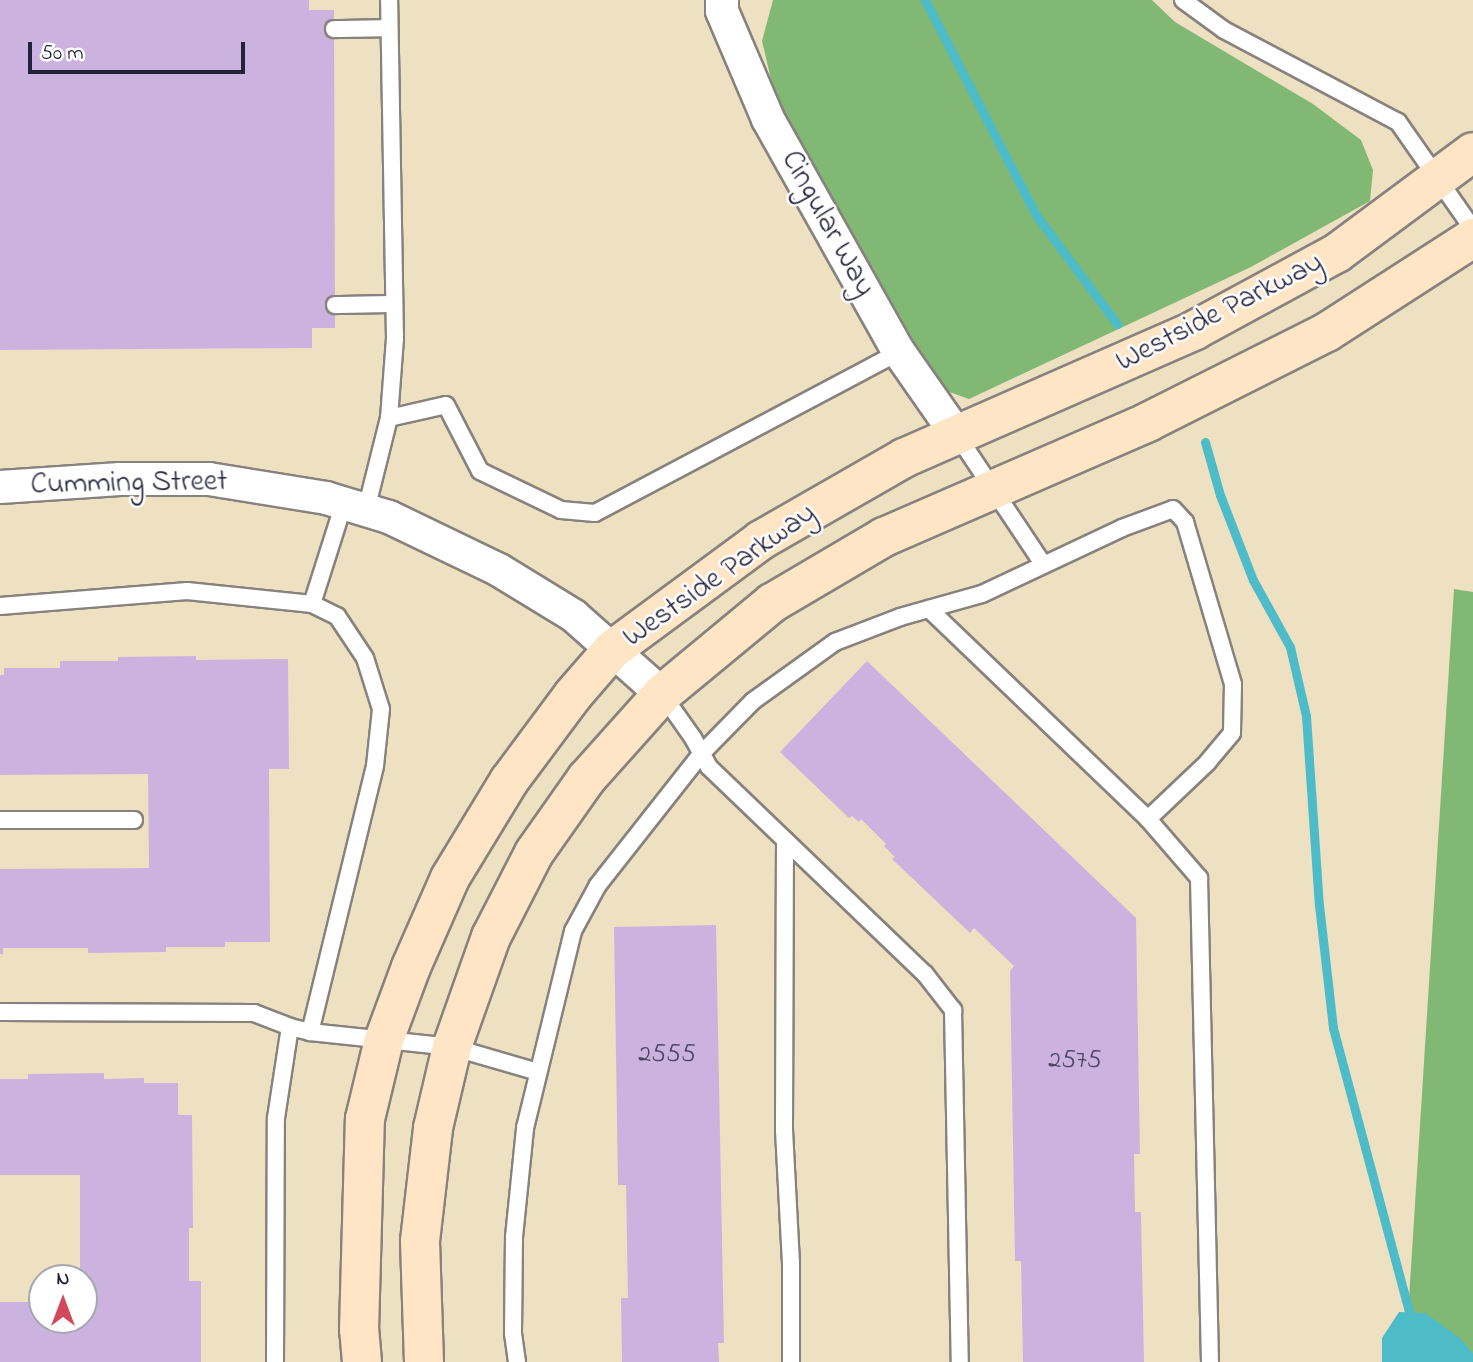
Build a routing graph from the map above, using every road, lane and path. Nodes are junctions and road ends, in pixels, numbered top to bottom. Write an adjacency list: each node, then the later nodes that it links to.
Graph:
1 (389, 0): 4 (lane)
2 (722, 0): 12 (street, Cingular Way)
3 (1183, 0): 7 (lane)
4 (389, 28): 5 (lane); 10 (lane)
5 (334, 29)
6 (1473, 152): 7 (main road, Westside Parkway)
7 (1436, 178): 8 (lane); 14 (main road, Westside Parkway)
8 (1473, 229)
9 (1473, 238): 16 (main road, Westside Parkway)
10 (394, 304): 11 (lane); 13 (lane)
11 (335, 305)
12 (899, 352): 13 (lane); 14 (street, Cingular Way)
13 (389, 418): 17 (lane)
14 (957, 435): 16 (lane); 22 (main road, Westside Parkway)
15 (0, 487): 17 (street, Cumming Street)
16 (994, 489): 18 (lane); 23 (main road, Westside Parkway)
17 (355, 507): 19 (lane); 22 (street, Cumming Street)
18 (1043, 564): 21 (lane); 25 (lane)
19 (312, 604): 20 (lane); 31 (lane)
20 (0, 606)
21 (929, 609): 24 (lane); 25 (lane)
22 (612, 650): 23 (street, Cumming Street); 32 (main road, Westside Parkway)
23 (662, 694): 24 (lane); 33 (main road, Westside Parkway)
24 (701, 754): 28 (lane); 34 (lane)
25 (1148, 819): 41 (lane)
26 (0, 820): 27 (lane)
27 (134, 820)
28 (785, 840): 39 (lane); 40 (lane)
29 (0, 1012): 30 (lane)
30 (290, 1027): 31 (lane); 35 (lane)
31 (310, 1032): 32 (lane)
32 (384, 1040): 33 (lane); 36 (main road, Westside Parkway)
33 (452, 1047): 34 (lane); 37 (main road, Westside Parkway)
34 (538, 1072): 38 (lane)
35 (275, 1362)
36 (362, 1362)
37 (424, 1362)
38 (517, 1362)
39 (791, 1362)
40 (960, 1362)
41 (1210, 1362)

